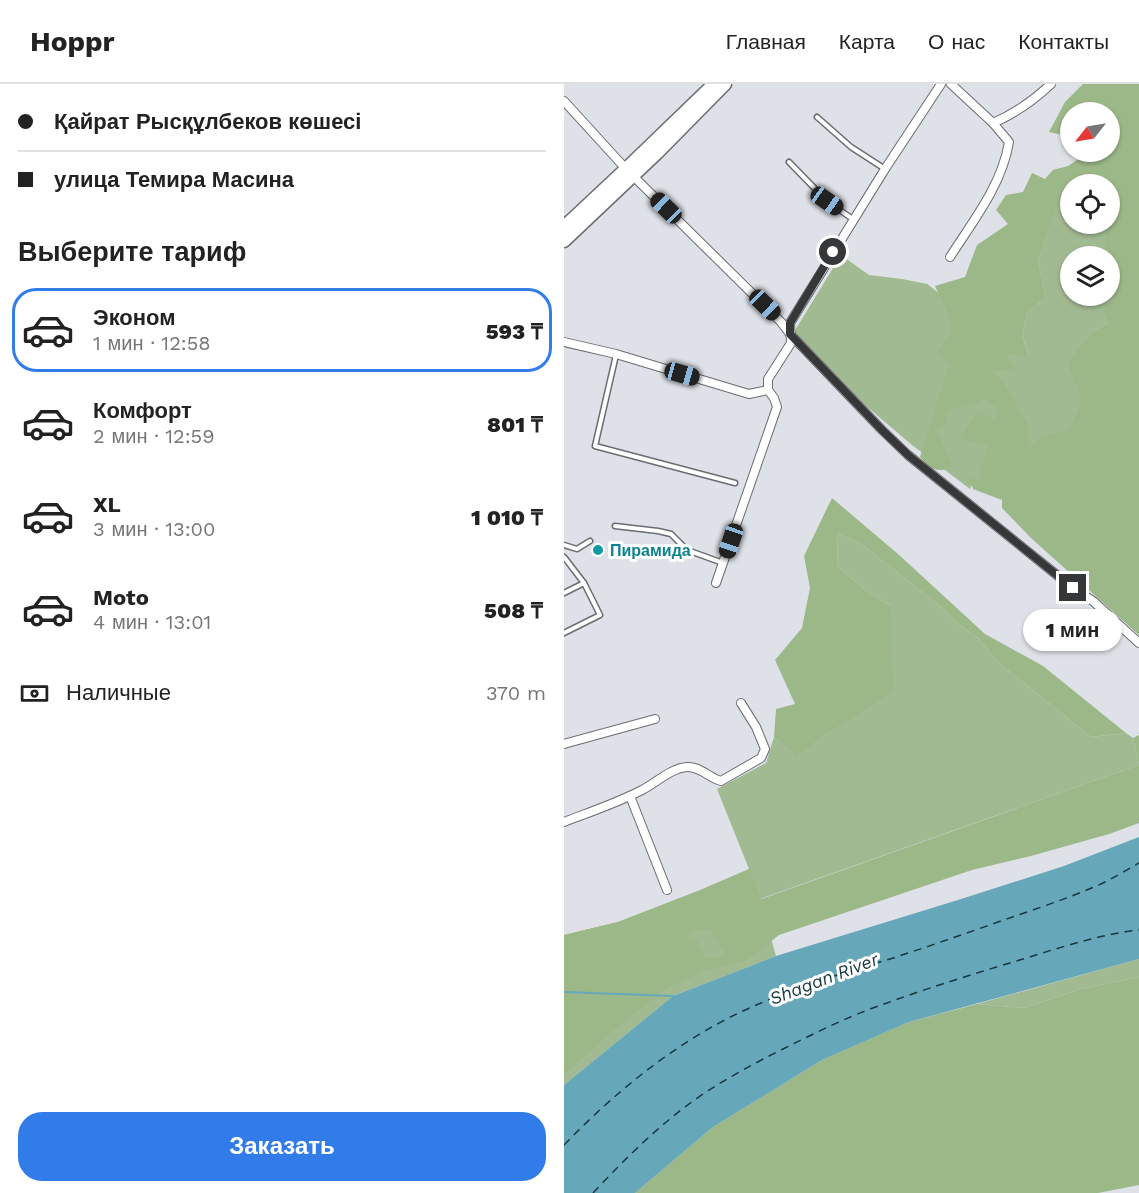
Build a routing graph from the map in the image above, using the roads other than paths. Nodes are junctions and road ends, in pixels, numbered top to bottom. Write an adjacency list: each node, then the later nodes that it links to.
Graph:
1 (714, 84): 11 (main road)
2 (725, 84): 11 (main road)
3 (941, 84): 10 (street)
4 (951, 84): 8 (street)
5 (1052, 84): 8 (street)
6 (564, 101): 11 (street)
7 (817, 117): 10 (lane)
8 (993, 123): 15 (street)
9 (789, 162): 12 (lane)
10 (885, 169): 12 (street)
11 (630, 172): 13 (main road); 14 (main road); 16 (street)
12 (854, 220): 16 (street)
13 (564, 227)
14 (564, 241)
15 (950, 257)
16 (790, 334): 19 (street); 30 (street)
17 (564, 342): 18 (street)
18 (616, 354): 19 (street); 20 (lane)
19 (768, 390): 25 (street)
20 (735, 483)
21 (615, 526): 25 (lane)
22 (590, 541): 23 (lane)
23 (564, 545)
24 (564, 558): 27 (lane)
25 (723, 563): 26 (street)
26 (716, 583)
27 (584, 584): 28 (lane); 29 (lane)
28 (564, 593)
29 (564, 633)
30 (1139, 643)
31 (741, 703): 34 (street)
32 (655, 719): 33 (street)
33 (564, 744)
34 (630, 796): 35 (street); 36 (street)
35 (564, 822)
36 (667, 890)

